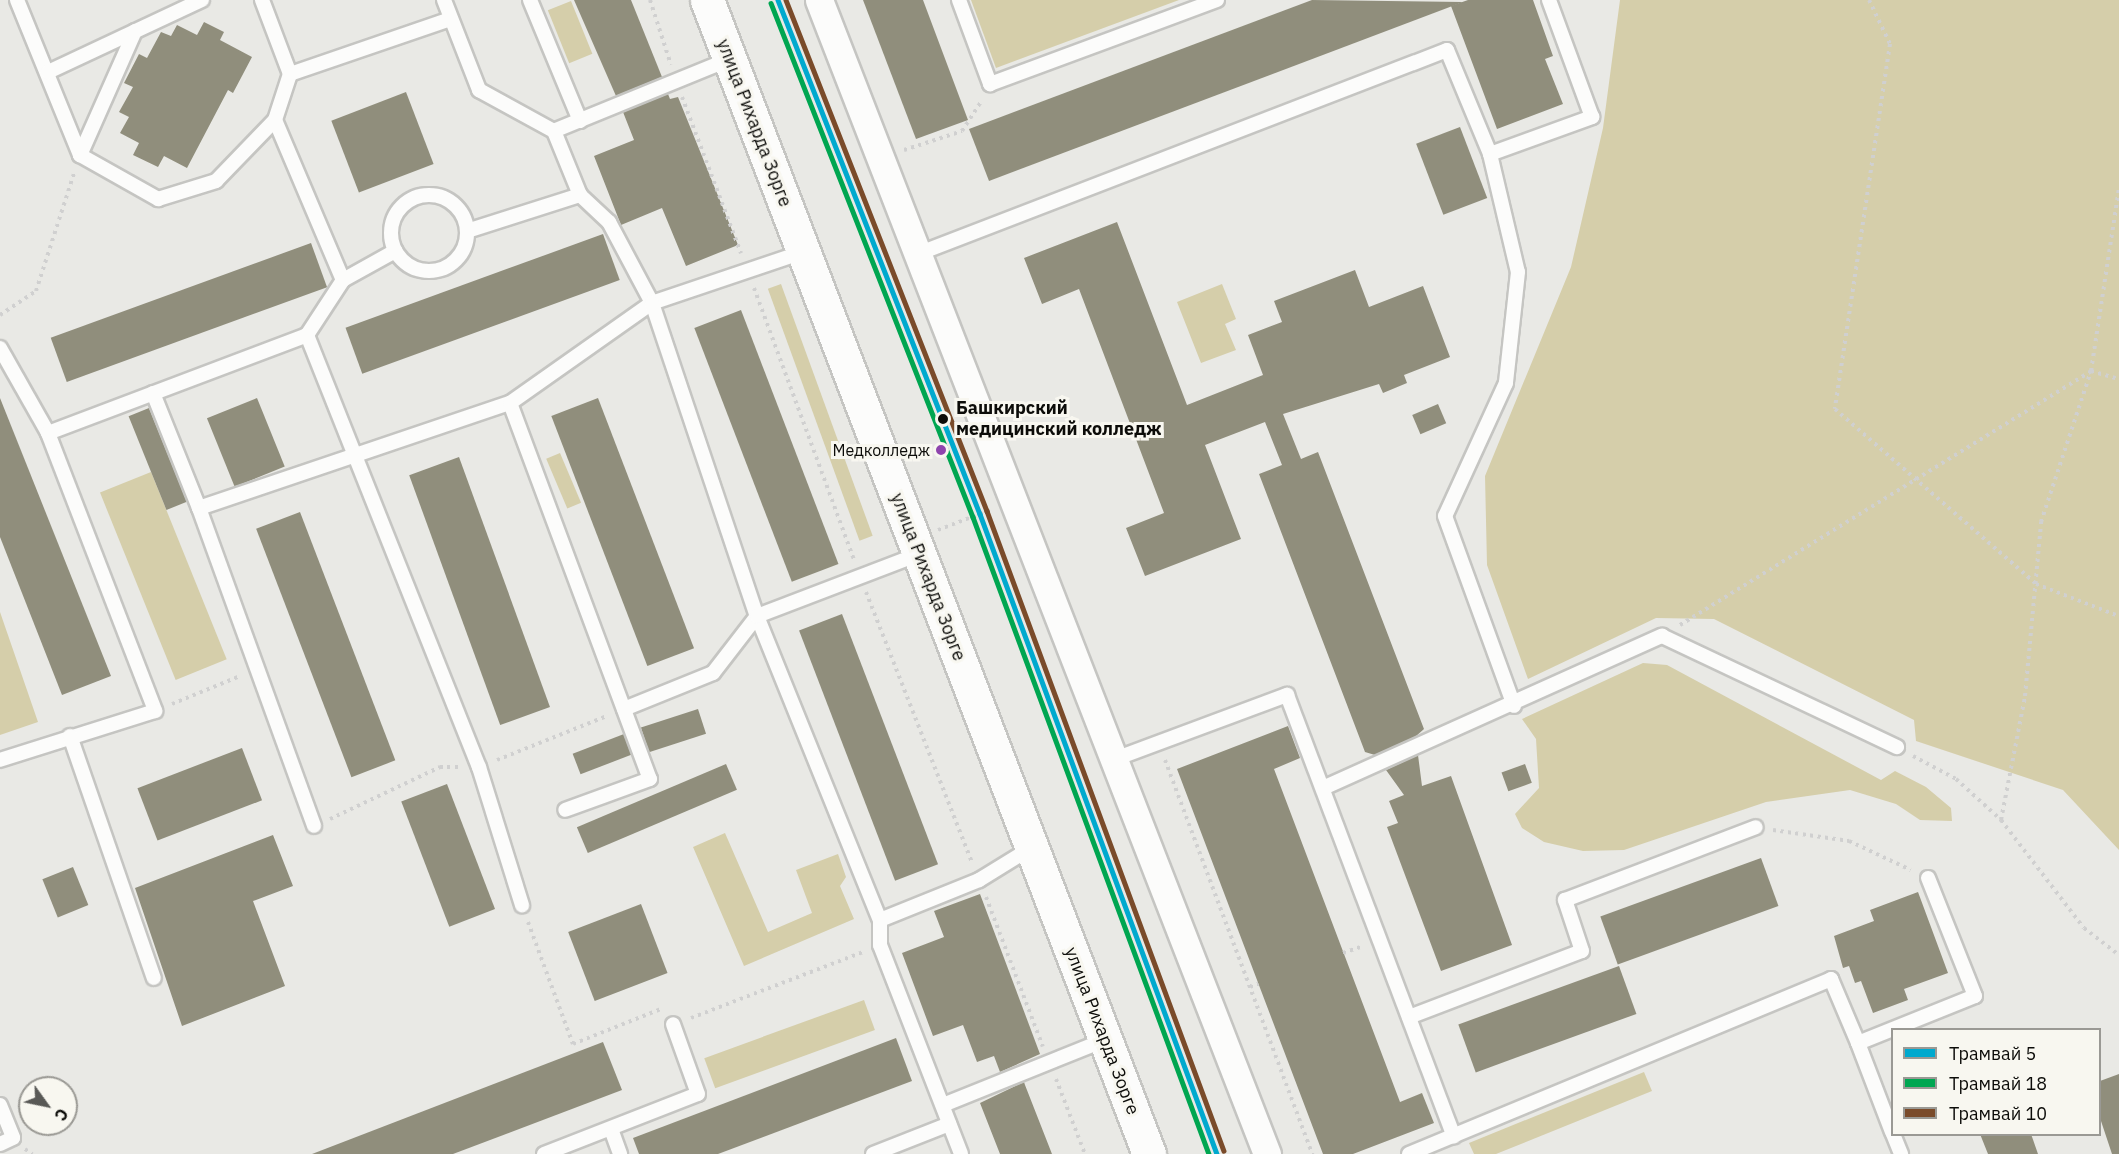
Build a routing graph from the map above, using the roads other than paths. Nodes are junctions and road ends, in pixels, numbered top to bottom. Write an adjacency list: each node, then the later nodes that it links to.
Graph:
1 (17, 0): 14 (lane)
2 (202, 0): 12 (lane)
3 (262, 0): 15 (lane)
4 (444, 0): 11 (lane)
5 (530, 0): 17 (lane)
6 (707, 0): 13 (main road, улица Рихарда Зорге)
7 (819, 0): 25 (street)
8 (959, 0): 9 (lane)
9 (1217, 0)
10 (1549, 0): 19 (lane)
11 (451, 19): 15 (lane); 18 (lane)
12 (135, 31): 14 (lane); 20 (lane)
13 (730, 59): 17 (lane); 24 (main road, улица Рихарда Зорге)
14 (48, 72): 20 (lane)
15 (290, 74): 16 (lane)
16 (275, 120): 20 (lane); 26 (lane)
17 (580, 121): 18 (lane)
18 (554, 131): 21 (lane)
19 (1490, 154): 25 (lane); 37 (lane)
20 (80, 155)
21 (580, 195): 22 (lane); 27 (lane)
22 (467, 231): 23 (lane); 23 (lane)
23 (395, 251): 26 (lane)
24 (803, 252): 27 (lane); 35 (main road, улица Рихарда Зорге)
25 (914, 255): 42 (street)
26 (343, 280): 28 (lane)
27 (651, 303): 31 (lane); 36 (lane)
28 (307, 335): 30 (lane); 33 (lane)
29 (0, 348): 32 (lane)
30 (153, 393): 32 (lane); 34 (lane)
31 (510, 403): 33 (lane); 38 (lane)
32 (48, 433): 39 (lane)
33 (351, 456): 34 (lane); 49 (lane)
34 (199, 508): 45 (lane)
35 (916, 547): 36 (lane); 47 (main road, улица Рихарда Зорге)
36 (757, 616): 38 (lane); 50 (lane)
37 (1514, 706): 40 (lane); 43 (lane)
38 (624, 709): 44 (lane)
39 (70, 736): 41 (lane); 51 (lane)
40 (1897, 747)
41 (0, 760)
42 (1112, 760): 43 (lane); 71 (street)
43 (1323, 788): 52 (lane)
44 (565, 810)
45 (314, 826)
46 (1756, 827): 52 (lane)
47 (1031, 848): 50 (lane); 56 (main road, улица Рихарда Зорге)
48 (1928, 878): 54 (lane)
49 (522, 905)
50 (880, 920): 59 (lane)
51 (154, 978)
52 (1409, 1017): 63 (lane)
53 (673, 1024): 62 (lane)
54 (1895, 1028)
55 (1891, 1030): 57 (lane)
56 (1107, 1040): 59 (lane); 70 (main road, улица Рихарда Зорге)
57 (1858, 1043): 61 (lane); 63 (lane)
58 (0, 1105): 65 (lane)
59 (943, 1105): 60 (lane)
60 (949, 1124): 68 (lane); 69 (lane)
61 (1891, 1128)
62 (611, 1129): 66 (lane); 67 (lane)
63 (1454, 1136): 72 (lane)
64 (1894, 1136): 73 (lane)
65 (0, 1144)
66 (544, 1154)
67 (620, 1154)
68 (873, 1154)
69 (961, 1154)
70 (1149, 1154)
71 (1268, 1154)
72 (1409, 1154)
73 (1901, 1154)

